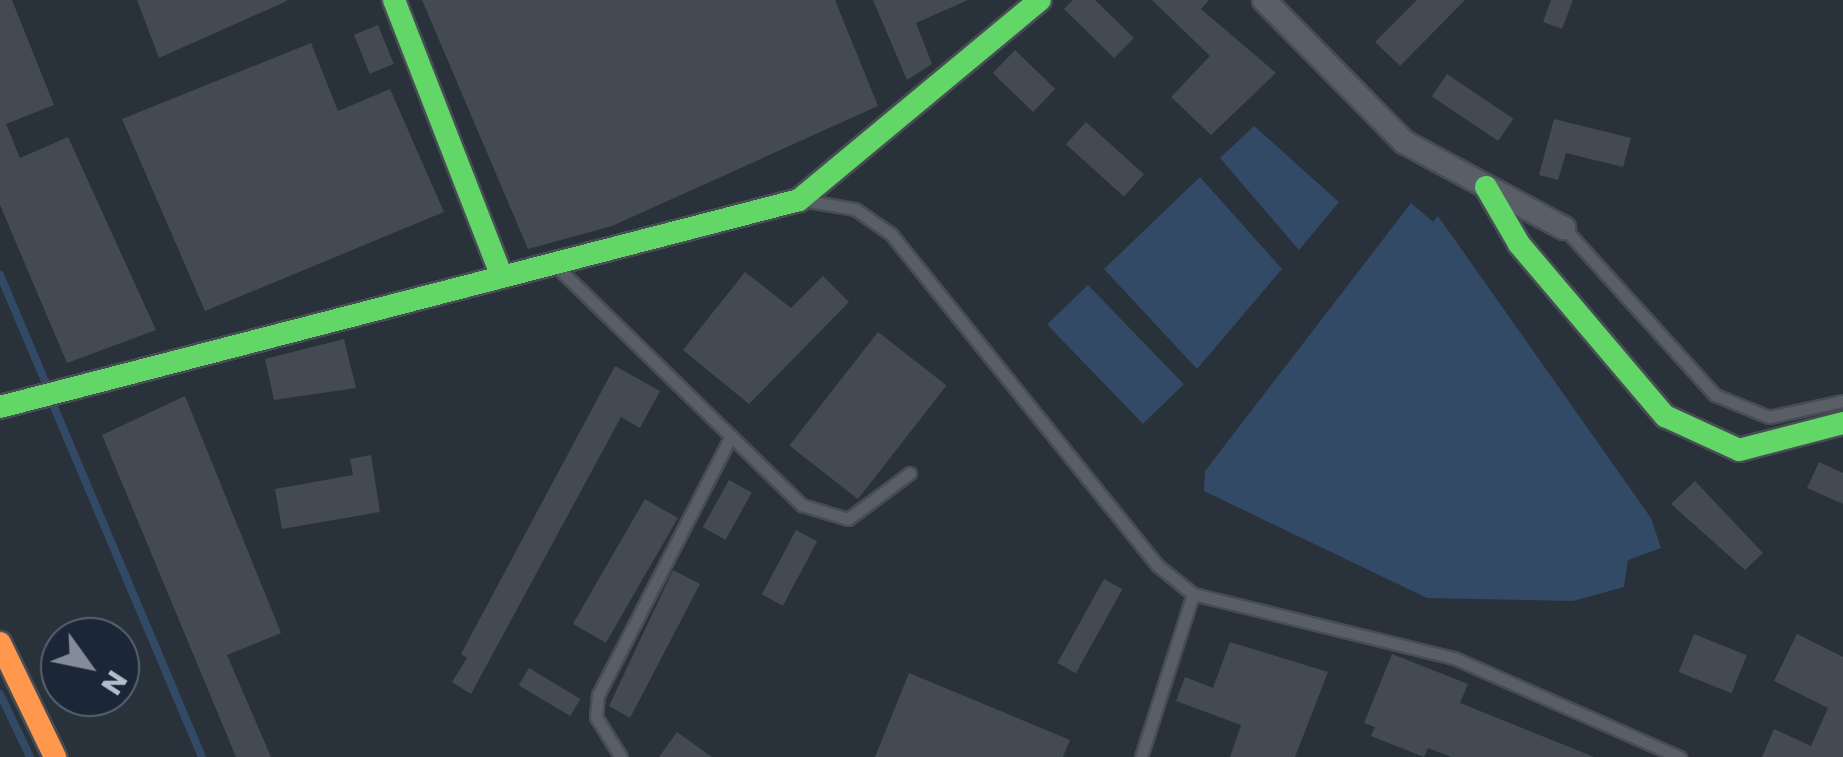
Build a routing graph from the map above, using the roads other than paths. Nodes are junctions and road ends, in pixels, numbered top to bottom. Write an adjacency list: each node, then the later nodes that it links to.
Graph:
1 (394, 0): 8 (street)
2 (1040, 0): 5 (street)
3 (1264, 0): 4 (street)
4 (1486, 186): 6 (street); 11 (street)
5 (798, 200): 7 (street); 14 (lane)
6 (1564, 228): 9 (lane)
7 (556, 266): 8 (street); 12 (lane)
8 (502, 277): 10 (street)
9 (1843, 400)
10 (0, 407)
11 (1843, 423)
12 (730, 436): 13 (lane); 17 (lane)
13 (910, 473)
14 (1193, 594): 18 (lane); 19 (lane)
15 (0, 643): 16 (street)
16 (55, 757)
17 (621, 757)
18 (1142, 757)
19 (1680, 757)

